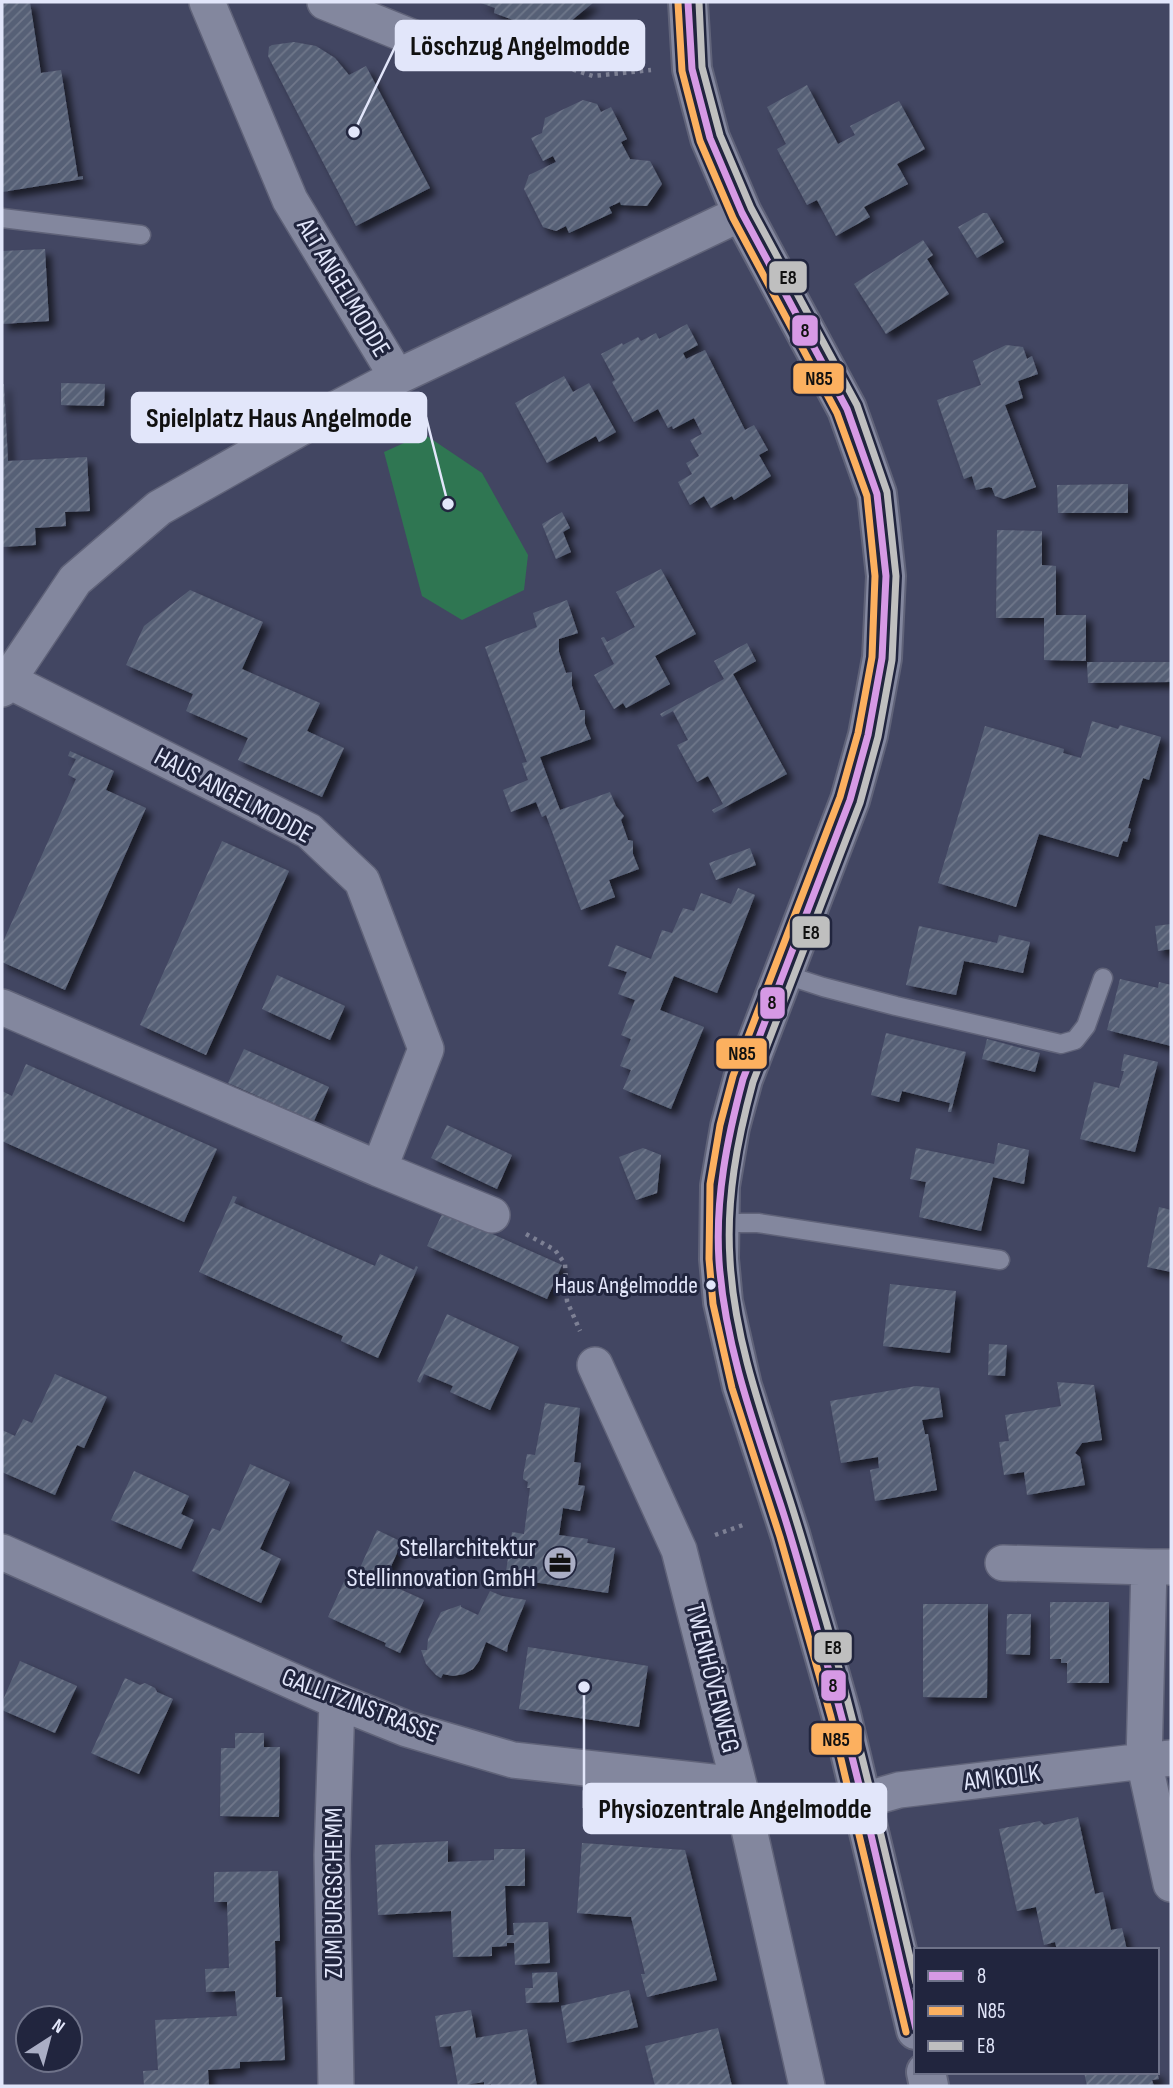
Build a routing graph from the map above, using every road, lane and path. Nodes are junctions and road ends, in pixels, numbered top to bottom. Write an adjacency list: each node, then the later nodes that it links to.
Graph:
1 (207, 2): 9 (street, ALT ANGELMODDE)
2 (325, 2): 4 (street)
3 (688, 2): 6 (street)
4 (446, 51): 5 (path)
5 (651, 58)
6 (742, 213): 9 (street, ALT ANGELMODDE); 11 (street)
7 (2, 218): 8 (lane)
8 (141, 234)
9 (397, 377): 10 (street, HAUS ANGELMODDE)
10 (4, 685): 14 (street, HAUS ANGELMODDE)
11 (783, 974): 12 (lane); 16 (street)
12 (1103, 978)
13 (2, 1007): 14 (street)
14 (379, 1169): 15 (street)
15 (492, 1214): 18 (path)
16 (719, 1223): 17 (lane); 19 (street)
17 (1000, 1260)
18 (595, 1365): 20 (street, TWENHÖVENWEG)
19 (790, 1534): 20 (path); 27 (street)
20 (679, 1550): 26 (street, TWENHÖVENWEG)
21 (2, 1552): 24 (street, GALLITZINSTRASSE)
22 (1003, 1563): 23 (street)
23 (1160, 1567): 25 (street)
24 (337, 1700): 26 (street, GALLITZINSTRASSE); 30 (street, ZUM BURGSCHEMM)
25 (1158, 1760): 27 (street, AM KOLK); 28 (street)
26 (739, 1785): 31 (street, TWENHÖVENWEG)
27 (861, 1801): 29 (street)
28 (1171, 1884)
29 (914, 2022)
30 (335, 2086)
31 (807, 2086)

